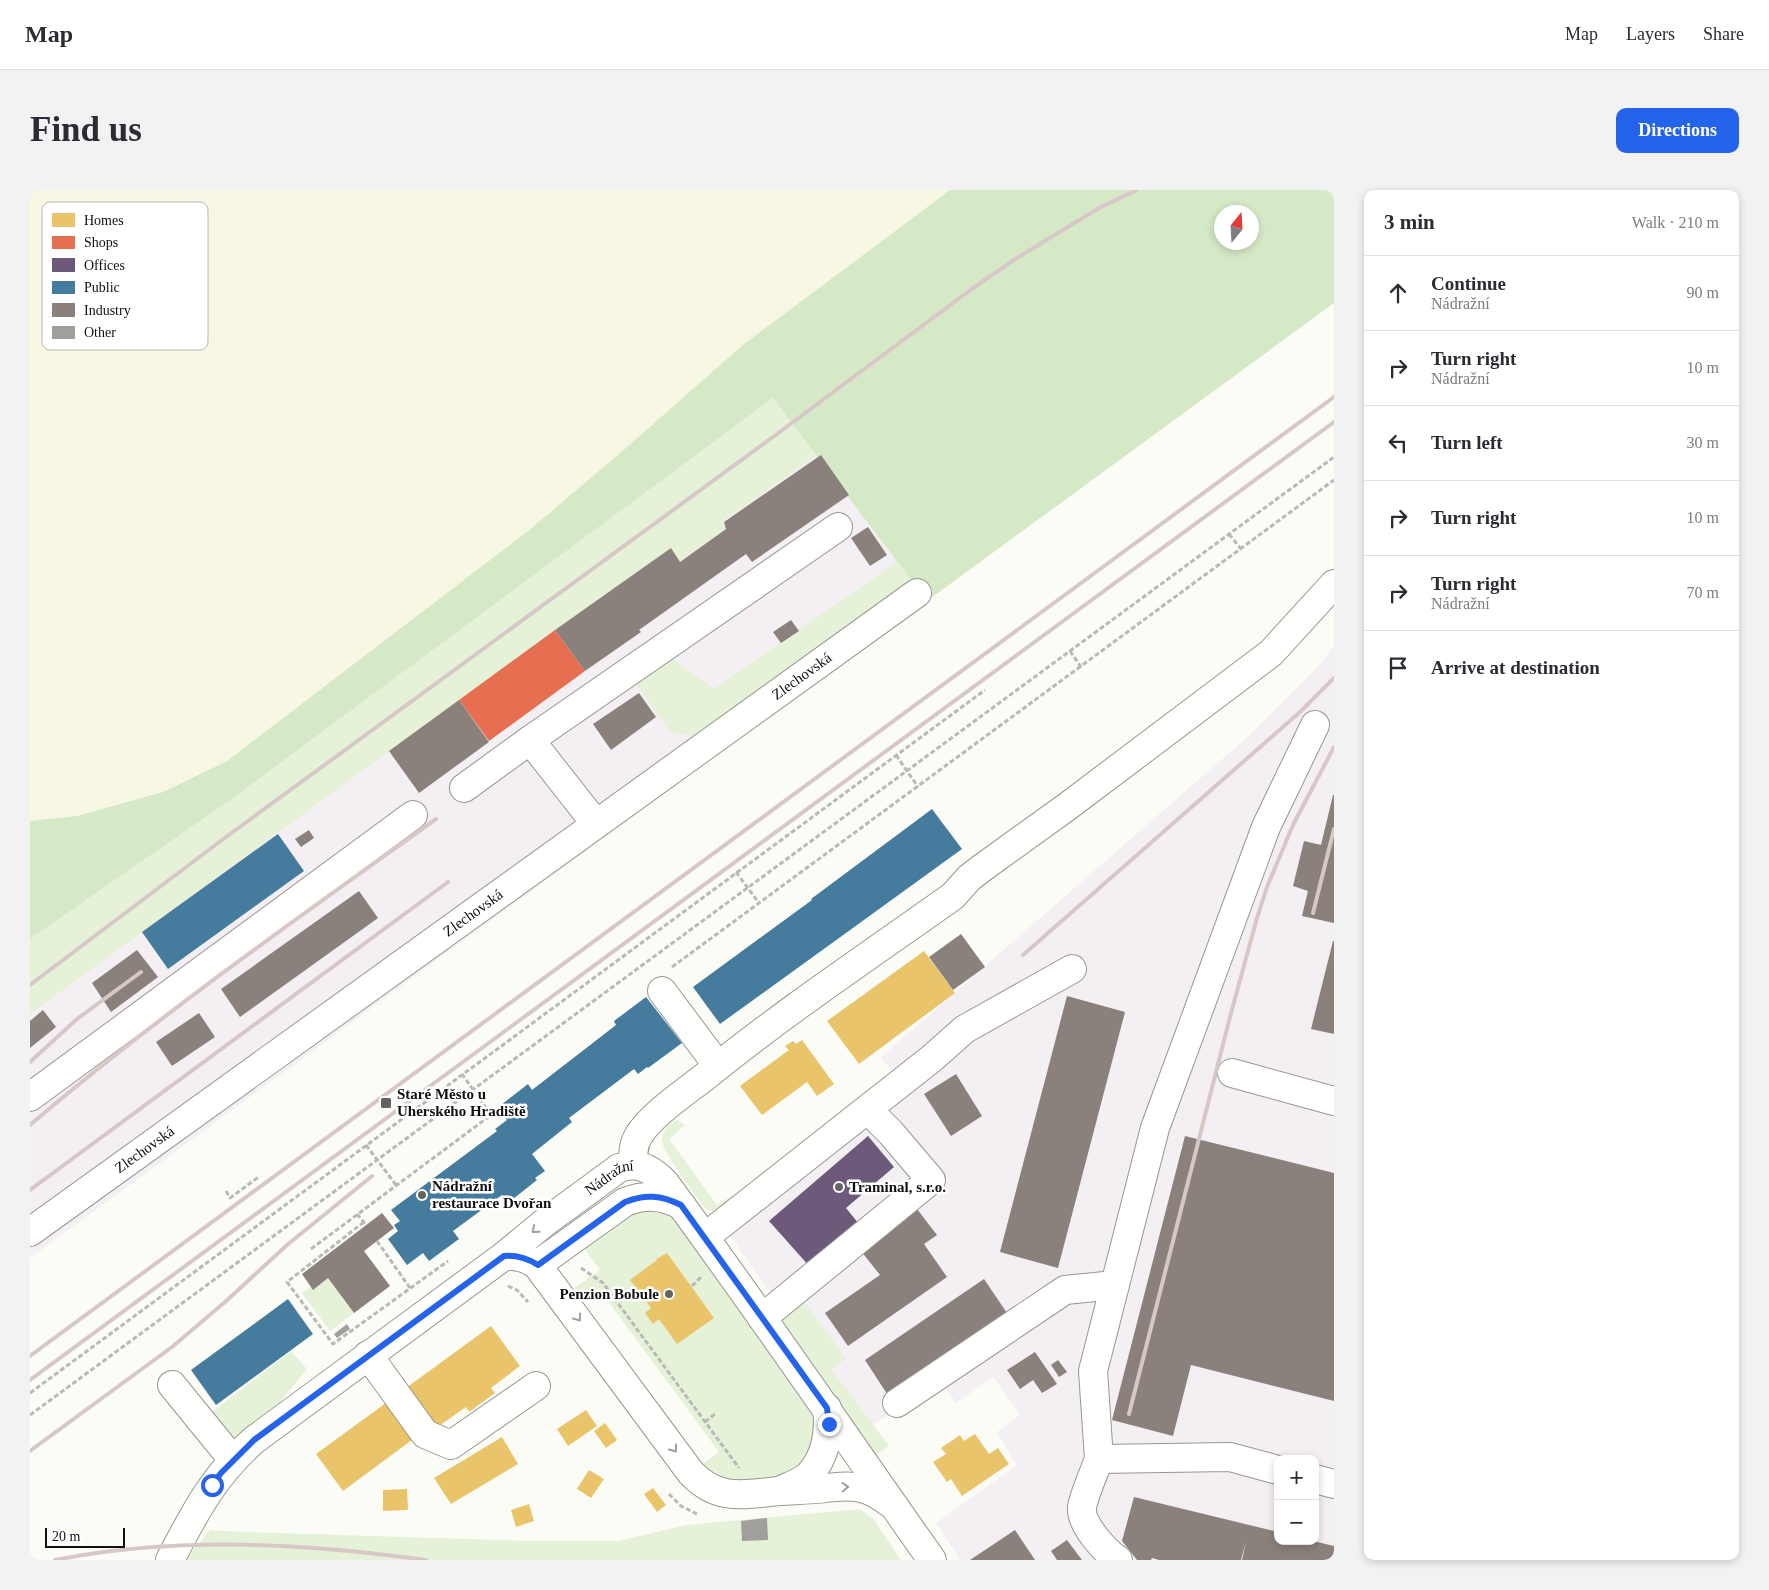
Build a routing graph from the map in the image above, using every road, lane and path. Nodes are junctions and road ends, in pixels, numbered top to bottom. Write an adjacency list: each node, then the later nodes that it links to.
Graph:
1 (1334, 457): 4 (path)
2 (1334, 480): 5 (path)
3 (838, 527): 12 (street)
4 (1229, 534): 5 (path); 8 (path)
5 (1241, 549): 9 (path)
6 (1334, 584): 24 (street)
7 (917, 593): 18 (street, Zlechovská)
8 (1070, 651): 9 (path); 14 (path)
9 (1081, 667): 15 (path)
10 (985, 690): 13 (path)
11 (1315, 725): 47 (street)
12 (530, 740): 16 (street); 18 (street)
13 (896, 755): 14 (path); 19 (path)
14 (907, 770): 15 (path); 20 (path)
15 (918, 787): 21 (path)
16 (464, 788)
17 (413, 815): 28 (street)
18 (596, 824): 39 (street, Zlechovská)
19 (736, 872): 20 (path); 26 (path)
20 (747, 888): 21 (path); 27 (path)
21 (759, 903): 23 (path)
22 (1072, 969): 30 (street)
23 (662, 991): 24 (street)
24 (718, 1066): 33 (street)
25 (1232, 1073): 29 (street)
26 (462, 1074): 27 (path); 31 (path)
27 (473, 1089): 32 (path); 35 (path)
28 (30, 1097)
29 (1334, 1101)
30 (868, 1110): 40 (street); 50 (street)
31 (366, 1145): 32 (path); 54 (path)
32 (378, 1160): 35 (path); 58 (path)
33 (633, 1164): 37 (street, Nádražní); 43 (street, Nádražní, one-way to 43)
34 (260, 1176): 36 (path)
35 (396, 1185): 38 (path)
36 (226, 1191)
37 (681, 1205): 40 (street, Nádražní); 45 (street)
38 (357, 1213): 42 (path); 48 (path)
39 (30, 1232)
40 (705, 1237): 50 (street, Nádražní)
41 (377, 1241): 48 (path)
42 (310, 1249)
43 (504, 1256): 45 (street); 51 (street, Nádražní)
44 (449, 1260): 48 (path)
45 (544, 1274): 49 (path); 66 (street, Nádražní, one-way to 66)
46 (603, 1282): 59 (path)
47 (1115, 1285): 55 (street); 60 (street)
48 (410, 1288)
49 (527, 1301)
50 (762, 1318): 56 (street, Nádražní)
51 (368, 1354): 53 (street); 61 (street, Nádražní)
52 (172, 1385): 61 (street)
53 (536, 1386)
54 (30, 1393)
55 (897, 1403)
56 (827, 1408): 65 (street, Nádražní); 67 (street, Nádražní)
57 (716, 1413): 59 (path)
58 (30, 1415)
59 (705, 1422): 66 (path)
60 (1099, 1459): 62 (street); 70 (street)
61 (233, 1460): 68 (street, Nádražní)
62 (1274, 1469)
63 (1319, 1481): 64 (street)
64 (1334, 1484)
65 (779, 1491): 66 (street, Nádražní); 67 (street, Nádražní, one-way to 67)
66 (751, 1495)
67 (891, 1504): 69 (street, Nádražní)
68 (170, 1560)
69 (932, 1560)
70 (1118, 1560)

